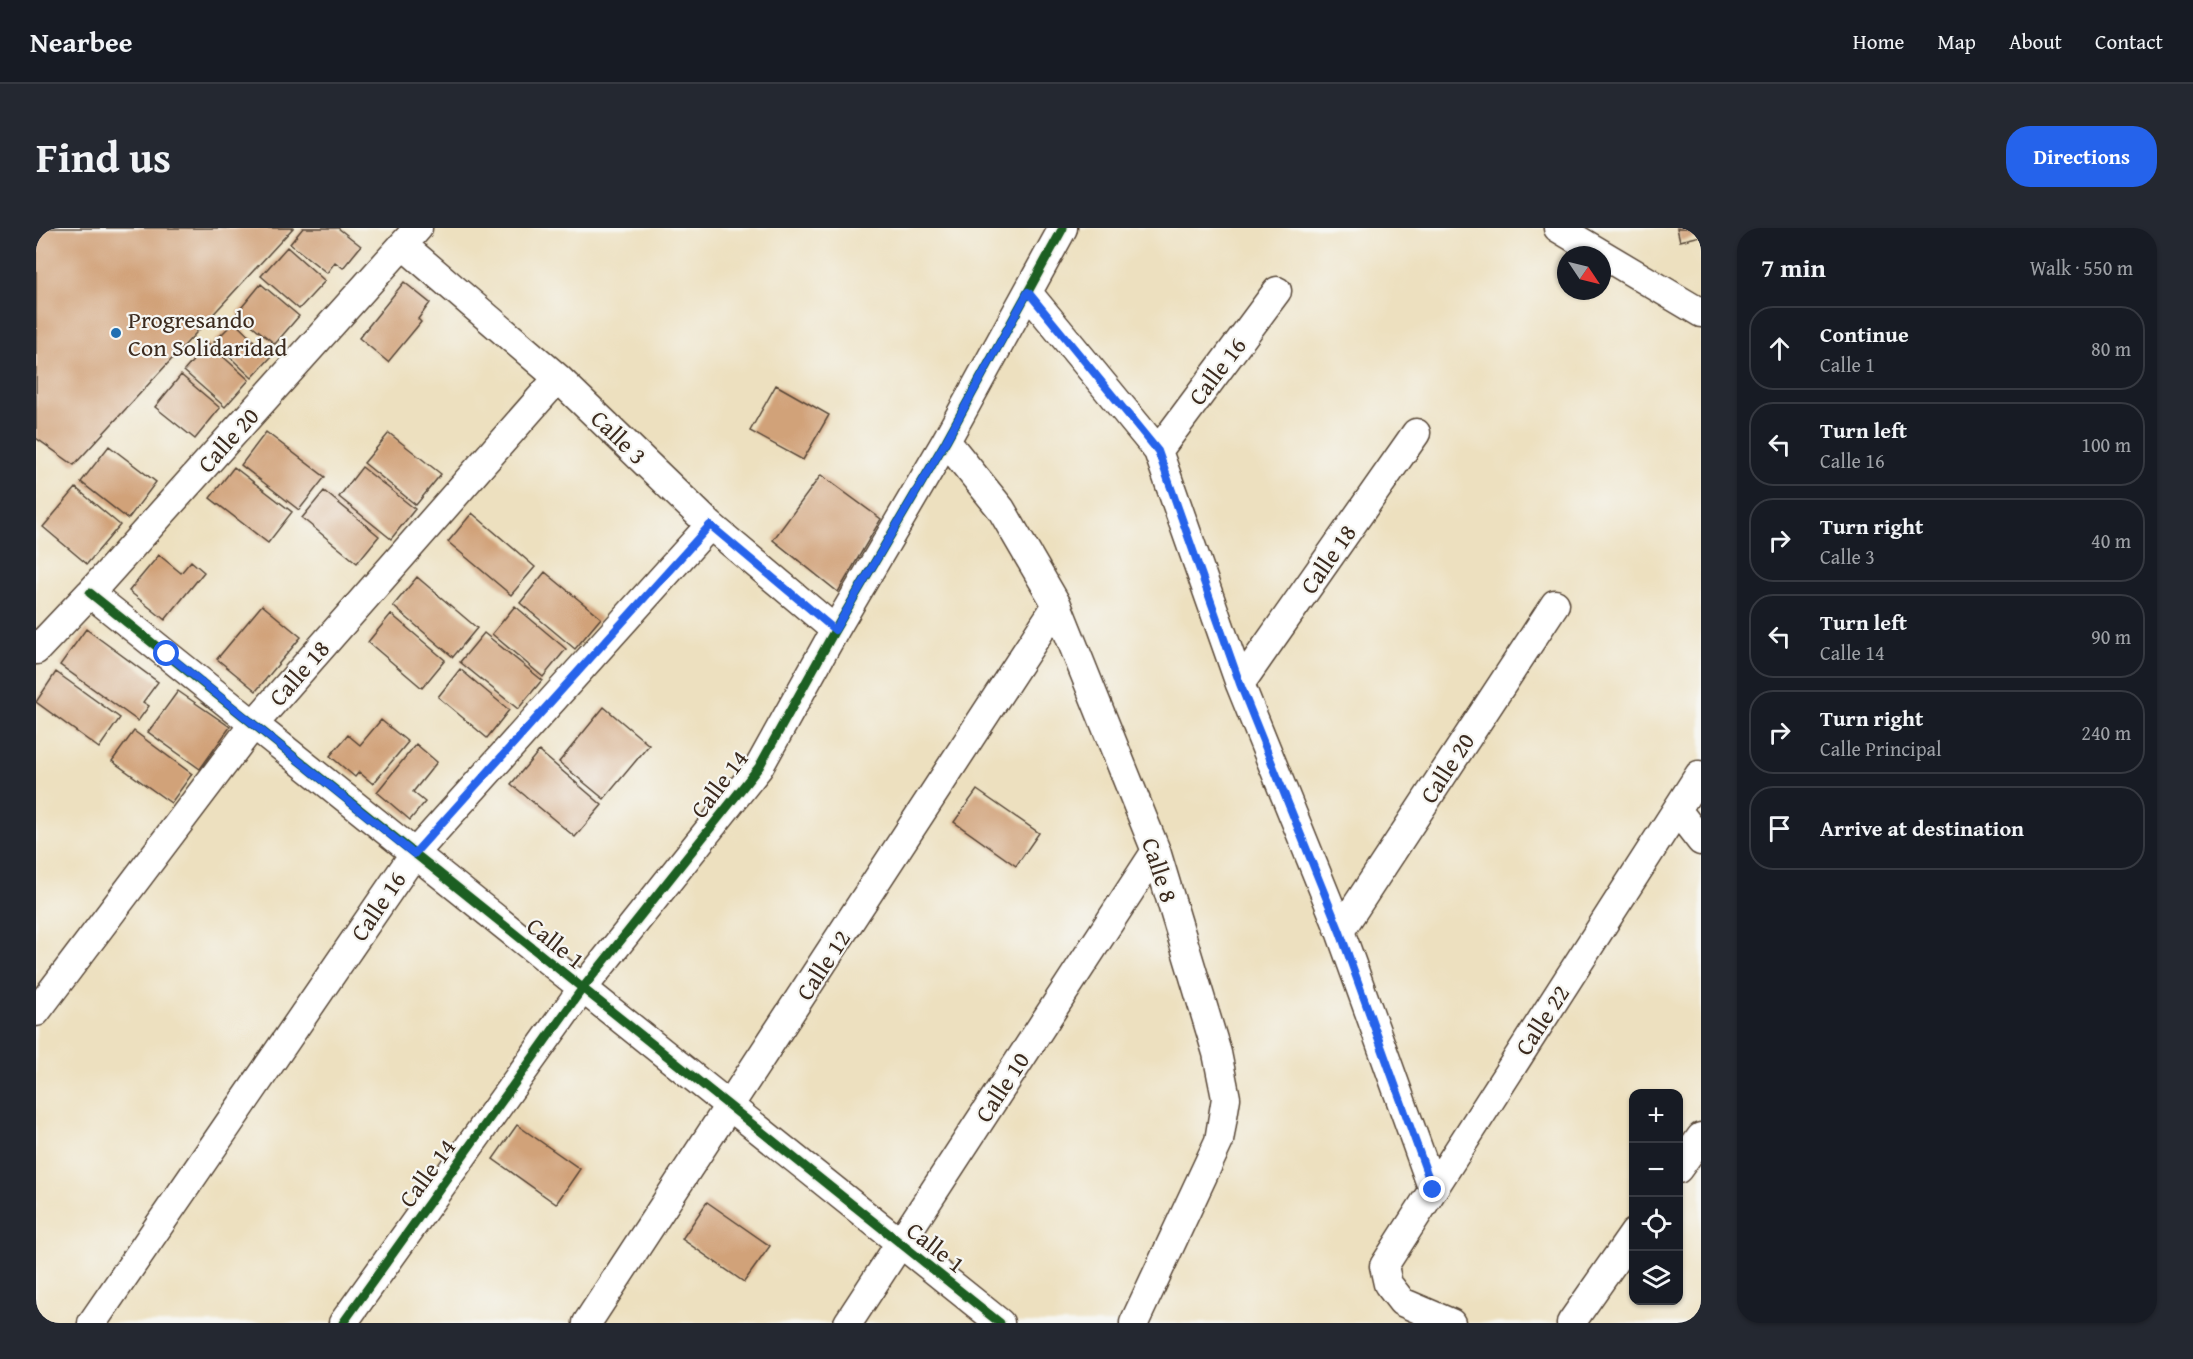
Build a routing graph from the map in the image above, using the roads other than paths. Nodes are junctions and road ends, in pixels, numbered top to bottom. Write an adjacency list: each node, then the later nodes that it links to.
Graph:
1 (1063, 228): 5 (street, Calle 14)
2 (1558, 228): 6 (street)
3 (410, 236): 7 (street, Calle 3); 12 (street, Calle 20)
4 (1277, 291): 10 (street, Calle 16)
5 (1028, 292): 9 (street, Calle 14); 10 (street)
6 (1701, 313)
7 (558, 378): 11 (street, Calle 3); 18 (street, Calle 18)
8 (1416, 434): 17 (street, Calle 18)
9 (946, 441): 14 (street, Calle 8); 15 (street, Calle 14)
10 (1158, 451): 17 (street)
11 (710, 525): 15 (street, Calle 3); 23 (street, Calle 16)
12 (90, 593): 16 (street, Calle 20); 18 (street, Calle 1)
13 (1555, 604): 24 (street, Calle 20)
14 (1057, 605): 22 (street, Calle 8); 27 (street, Calle 12)
15 (835, 630): 25 (street, Calle 14)
16 (36, 650)
17 (1240, 684): 24 (street)
18 (253, 725): 23 (street, Calle 1); 26 (street, Calle 18)
19 (1700, 775): 20 (street, Calle 22)
20 (1677, 810): 21 (street); 30 (street, Calle 22)
21 (1701, 841)
22 (1156, 850): 32 (street, Calle 10); 38 (street, Calle 8)
23 (414, 854): 25 (street, Calle 1); 33 (street, Calle 16)
24 (1340, 932): 30 (street)
25 (582, 989): 27 (street, Calle 1); 34 (street, Calle 14)
26 (36, 1012)
27 (730, 1107): 32 (street, Calle 1); 35 (street, Calle 12)
28 (1701, 1137): 29 (street)
29 (1683, 1162)
30 (1433, 1190): 39 (street, Calle 22)
31 (1629, 1240): 40 (street)
32 (900, 1244): 36 (street, Calle 10); 37 (street, Calle 1)
33 (95, 1322)
34 (343, 1323)
35 (587, 1323)
36 (848, 1323)
37 (1000, 1323)
38 (1134, 1323)
39 (1450, 1323)
40 (1570, 1323)

